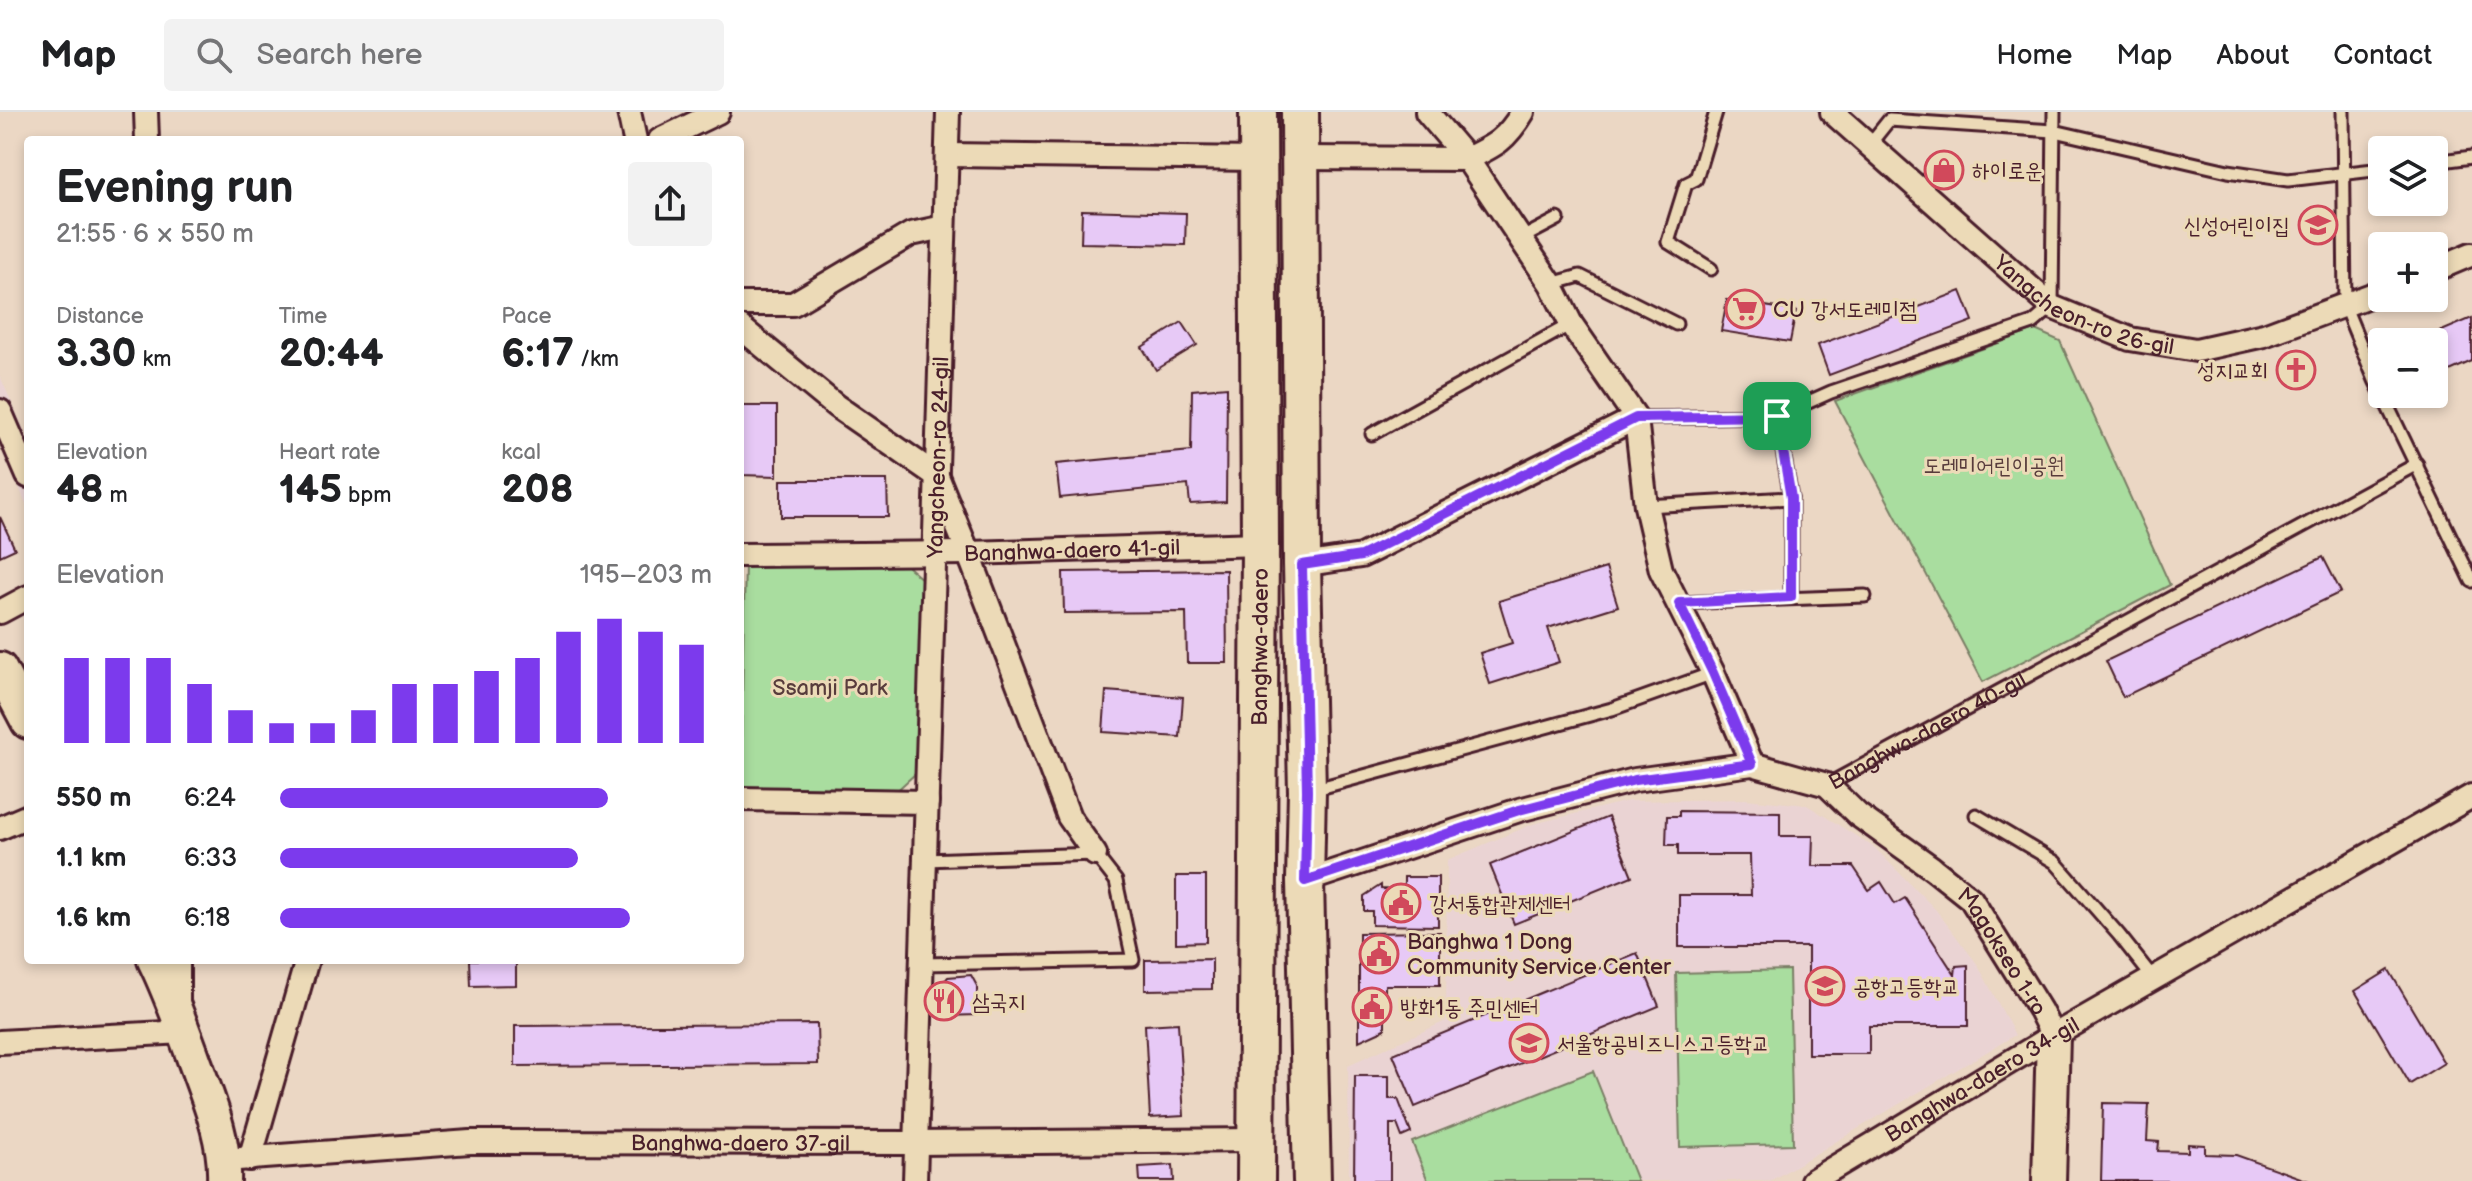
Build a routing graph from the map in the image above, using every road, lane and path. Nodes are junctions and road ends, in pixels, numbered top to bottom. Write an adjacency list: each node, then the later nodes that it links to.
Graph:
1 (146, 112): 14 (street)
2 (629, 112): 15 (street)
3 (718, 112): 16 (street)
4 (948, 112): 18 (street, Yangcheon-ro 24-gil)
5 (1258, 112): 21 (main road, Banghwa-daero)
6 (1300, 112): 20 (main road, Banghwa-daero)
7 (1427, 112): 22 (street)
8 (1523, 112): 22 (street)
9 (1716, 112): 31 (lane)
10 (1832, 112): 17 (street, Yangcheon-ro 26-gil)
11 (2054, 112): 13 (lane)
12 (2343, 112): 25 (lane)
13 (2054, 131): 17 (lane); 25 (lane); 35 (lane)
14 (147, 136)
15 (634, 136)
16 (668, 136)
17 (1869, 145): 35 (street, Yangcheon-ro 26-gil)
18 (947, 155): 21 (street); 27 (street, Yangcheon-ro 24-gil)
19 (2472, 157): 23 (lane)
20 (1300, 158): 22 (street); 53 (main road, Banghwa-daero)
21 (1258, 159): 49 (main road, Banghwa-daero)
22 (1467, 159): 28 (street)
23 (2448, 160)
24 (2368, 171): 25 (lane)
25 (2344, 174): 36 (lane)
26 (1558, 219): 28 (lane)
27 (944, 227): 34 (street); 46 (street, Yangcheon-ro 24-gil)
28 (1520, 239): 32 (street)
29 (2472, 254): 30 (street)
30 (2448, 264)
31 (1711, 269)
32 (1551, 284): 37 (street); 38 (lane)
33 (2368, 297): 36 (street, Yangcheon-ro 26-gil)
34 (744, 304)
35 (2052, 307): 36 (street, Yangcheon-ro 26-gil); 41 (lane)
36 (2345, 307): 44 (lane)
37 (1571, 324): 42 (street); 43 (lane)
38 (1676, 324)
39 (744, 330): 46 (street)
40 (0, 411): 45 (street)
41 (1777, 416): 42 (lane); 47 (lane)
42 (1636, 418): 48 (street); 53 (street)
43 (1372, 434)
44 (2417, 464): 54 (lane); 64 (lane, Banghwa-daero 40-gil)
45 (24, 467)
46 (937, 476): 50 (street, Yangcheon-ro 24-gil); 51 (street)
47 (1791, 498): 48 (lane); 56 (lane)
48 (1646, 506): 58 (street)
49 (1260, 544): 51 (street, Banghwa-daero 41-gil); 83 (main road, Banghwa-daero)
50 (934, 553): 51 (street, Banghwa-daero 41-gil); 52 (street, Banghwa-daero 41-gil); 68 (street, Yangcheon-ro 24-gil)
51 (968, 553): 72 (street)
52 (744, 555)
53 (1302, 565): 65 (main road, Banghwa-daero)
54 (2472, 581)
55 (1865, 596): 56 (lane)
56 (1791, 597): 58 (lane)
57 (24, 599): 59 (street)
58 (1679, 603): 61 (street)
59 (0, 612)
60 (0, 669): 62 (street)
61 (1713, 673): 63 (street); 65 (lane)
62 (24, 714)
63 (1752, 764): 64 (street, Banghwa-daero 40-gil); 74 (street, Banghwa-daero 40-gil)
64 (1827, 785): 81 (street, Magokseo 1-ro)
65 (1307, 791): 74 (main road, Banghwa-daero)
66 (2472, 796): 79 (street, Banghwa-daero 34-gil)
67 (744, 799): 68 (street)
68 (927, 802): 73 (street, Yangcheon-ro 24-gil)
69 (1976, 815): 79 (lane)
70 (24, 818): 71 (street)
71 (0, 828)
72 (1095, 854): 73 (lane); 78 (lane)
73 (925, 860): 78 (street, Yangcheon-ro 24-gil)
74 (1305, 881): 88 (main road, Banghwa-daero)
75 (156, 964): 80 (street)
76 (178, 964): 80 (street)
77 (306, 964): 85 (street)
78 (922, 964): 84 (street, Yangcheon-ro 24-gil)
79 (2153, 978): 81 (street, Banghwa-daero 34-gil)
80 (181, 1024): 82 (street); 85 (street)
81 (2053, 1036): 89 (street, Banghwa-daero 34-gil); 90 (street, Magokseo 1-ro)
82 (0, 1042)
83 (1257, 1140): 84 (street, Banghwa-daero 37-gil); 87 (main road, Banghwa-daero)
84 (916, 1143): 85 (street, Banghwa-daero 37-gil); 86 (street, Yangcheon-ro 24-gil)
85 (233, 1167)
86 (915, 1181)
87 (1256, 1181)
88 (1312, 1181)
89 (1812, 1181)
90 (2049, 1181)

